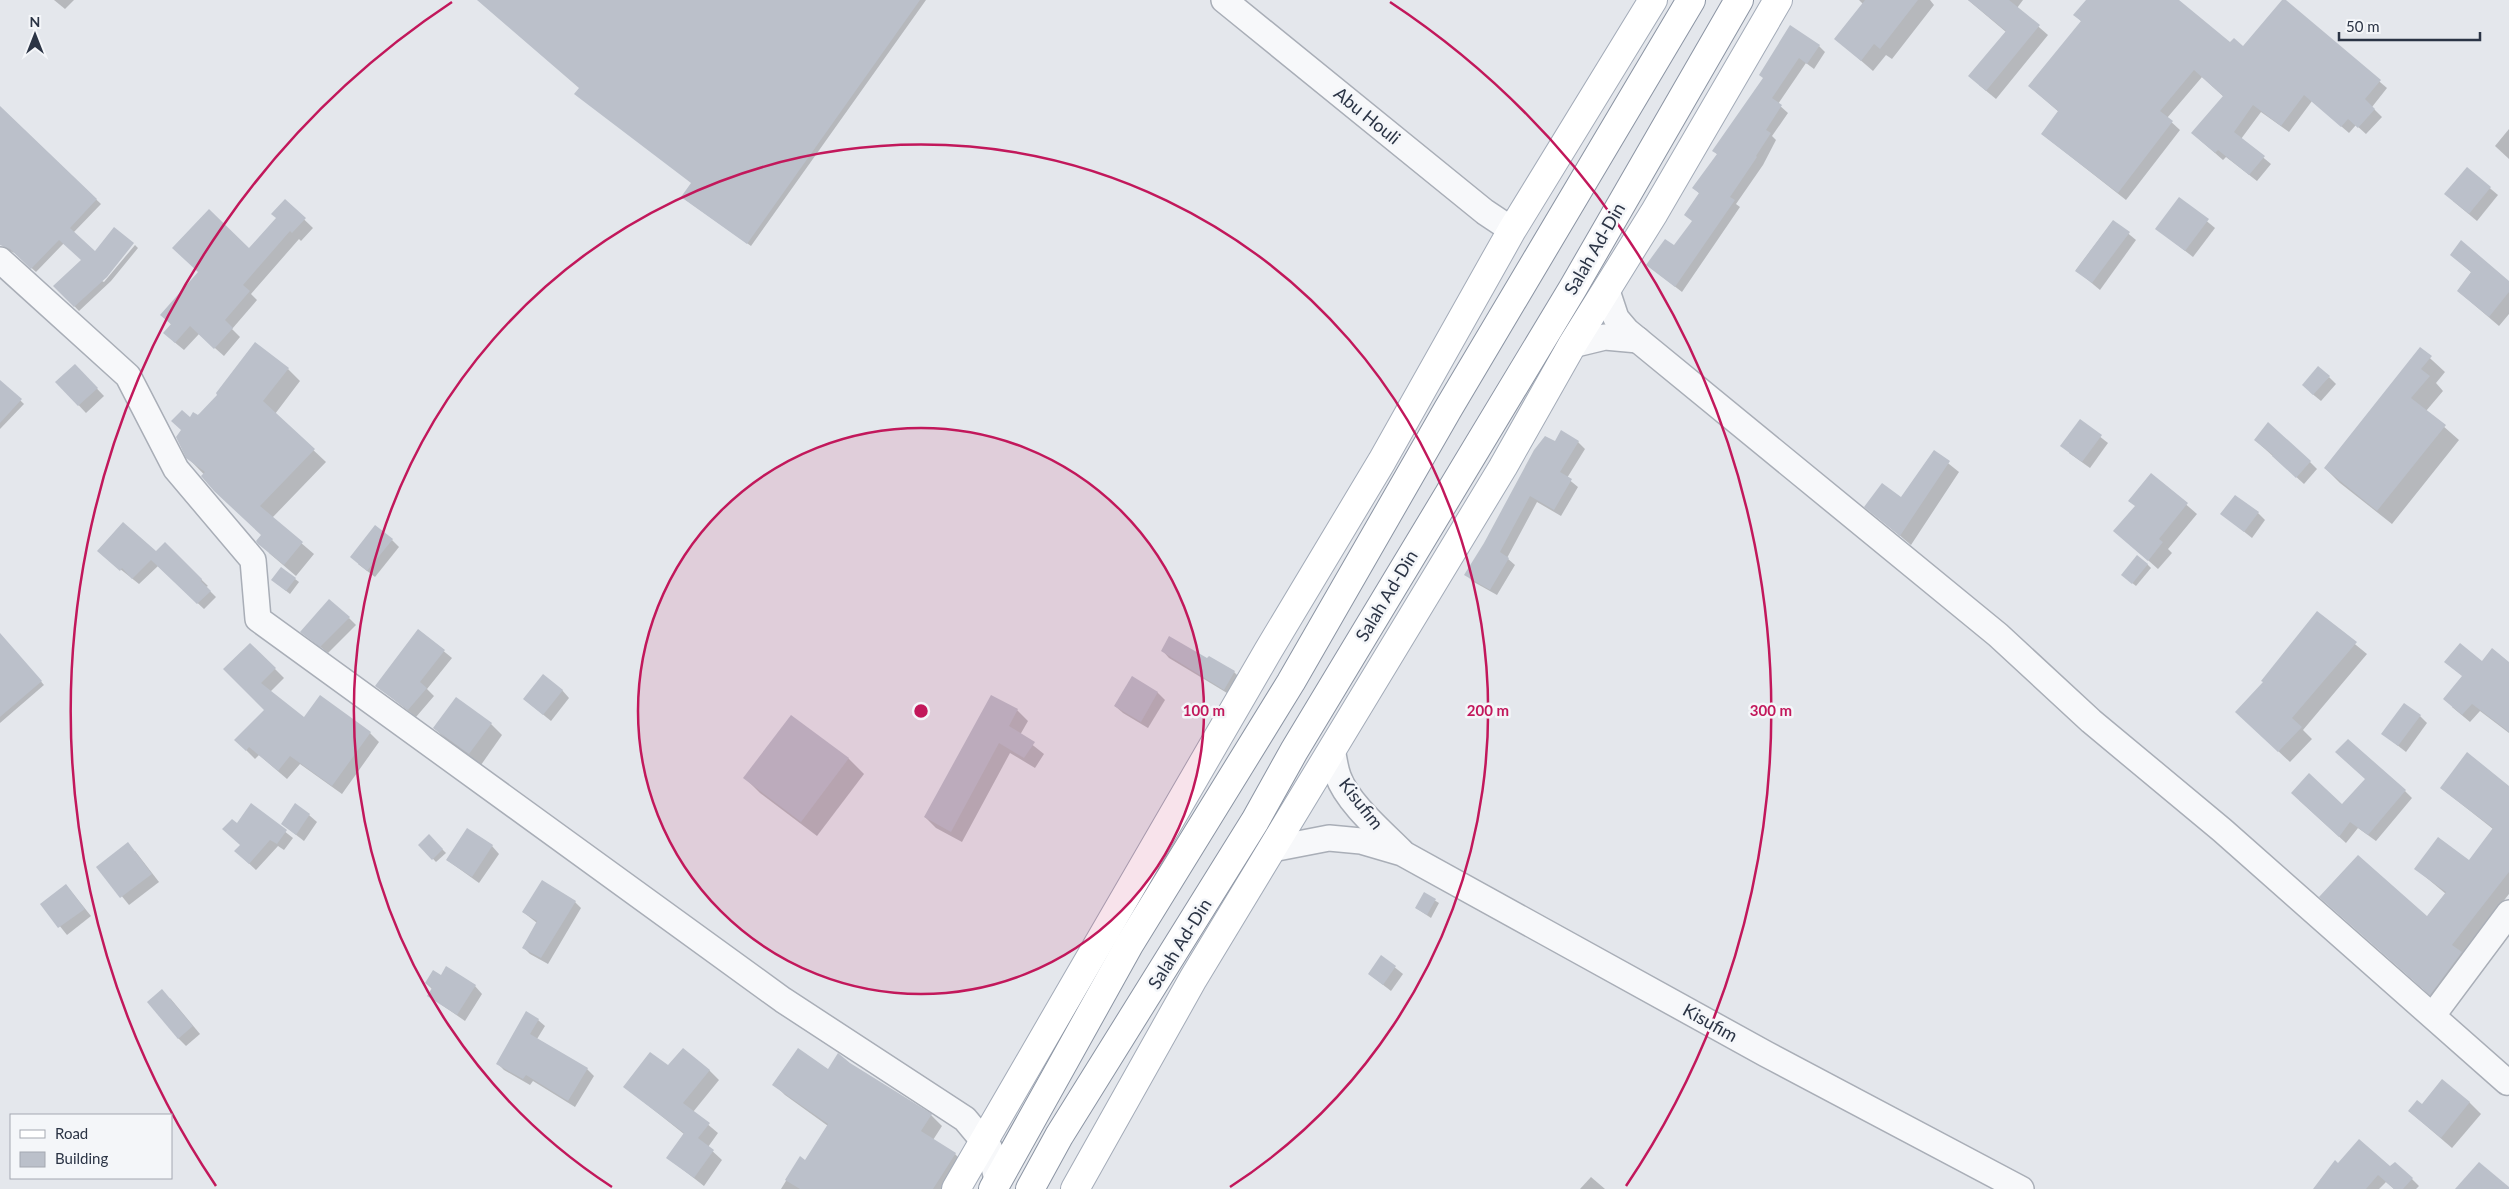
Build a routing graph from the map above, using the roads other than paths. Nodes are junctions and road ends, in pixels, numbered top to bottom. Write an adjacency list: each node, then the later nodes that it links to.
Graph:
1 (1224, 0): 6 (street, Abu Houli)
2 (1653, 0): 6 (main road)
3 (1691, 0): 18 (main road)
4 (1739, 0): 20 (main road, Salah Ad-Din)
5 (1778, 0): 8 (main road)
6 (1512, 230): 17 (main road)
7 (0, 260): 17 (street)
8 (1607, 291): 9 (street); 10 (main road)
9 (1638, 340): 10 (street); 15 (street)
10 (1572, 345): 11 (main road)
11 (1332, 749): 12 (main road); 13 (street, Kisufim)
12 (1272, 849): 13 (street, Kisufim); 21 (main road)
13 (1402, 853): 22 (street, Kisufim)
14 (2509, 913): 15 (street)
15 (2433, 1015): 16 (street)
16 (2509, 1081)
17 (984, 1139): 18 (street); 19 (main road)
18 (995, 1185)
19 (956, 1189)
20 (1030, 1189)
21 (1075, 1189)
22 (2021, 1189)

